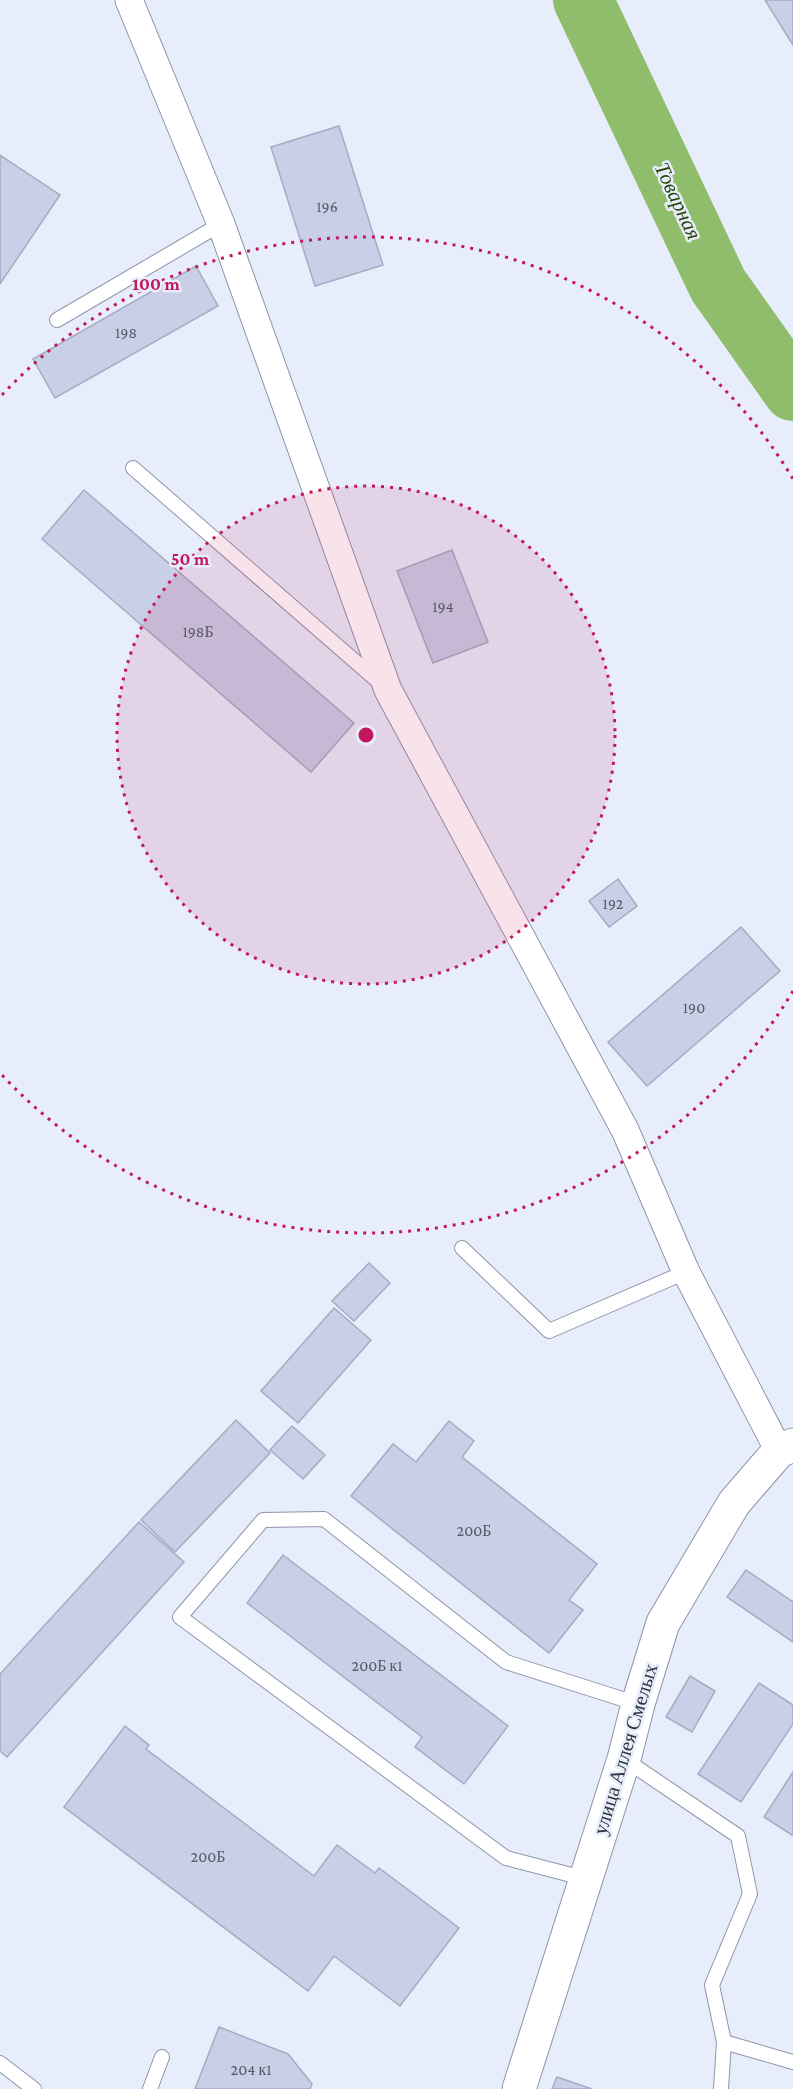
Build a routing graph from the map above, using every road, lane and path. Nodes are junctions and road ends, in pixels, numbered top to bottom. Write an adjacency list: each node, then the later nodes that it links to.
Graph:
1 (129, 0): 2 (street)
2 (221, 224): 3 (lane); 5 (street)
3 (57, 320)
4 (133, 468): 5 (lane)
5 (388, 690): 7 (street)
6 (462, 1248): 7 (lane)
7 (687, 1272): 8 (street)
8 (786, 1448): 9 (main road, улица Аллея Смелых)
9 (638, 1704): 10 (main road, улица Аллея Смелых); 11 (lane)
10 (624, 1759): 11 (main road, улица Аллея Смелых); 12 (lane)
11 (586, 1876): 18 (main road, улица Аллея Смелых)
12 (724, 2042): 14 (lane); 19 (lane)
13 (162, 2057): 17 (lane)
14 (793, 2062)
15 (0, 2063): 16 (lane)
16 (34, 2089)
17 (150, 2089)
18 (519, 2089)
19 (721, 2089)

